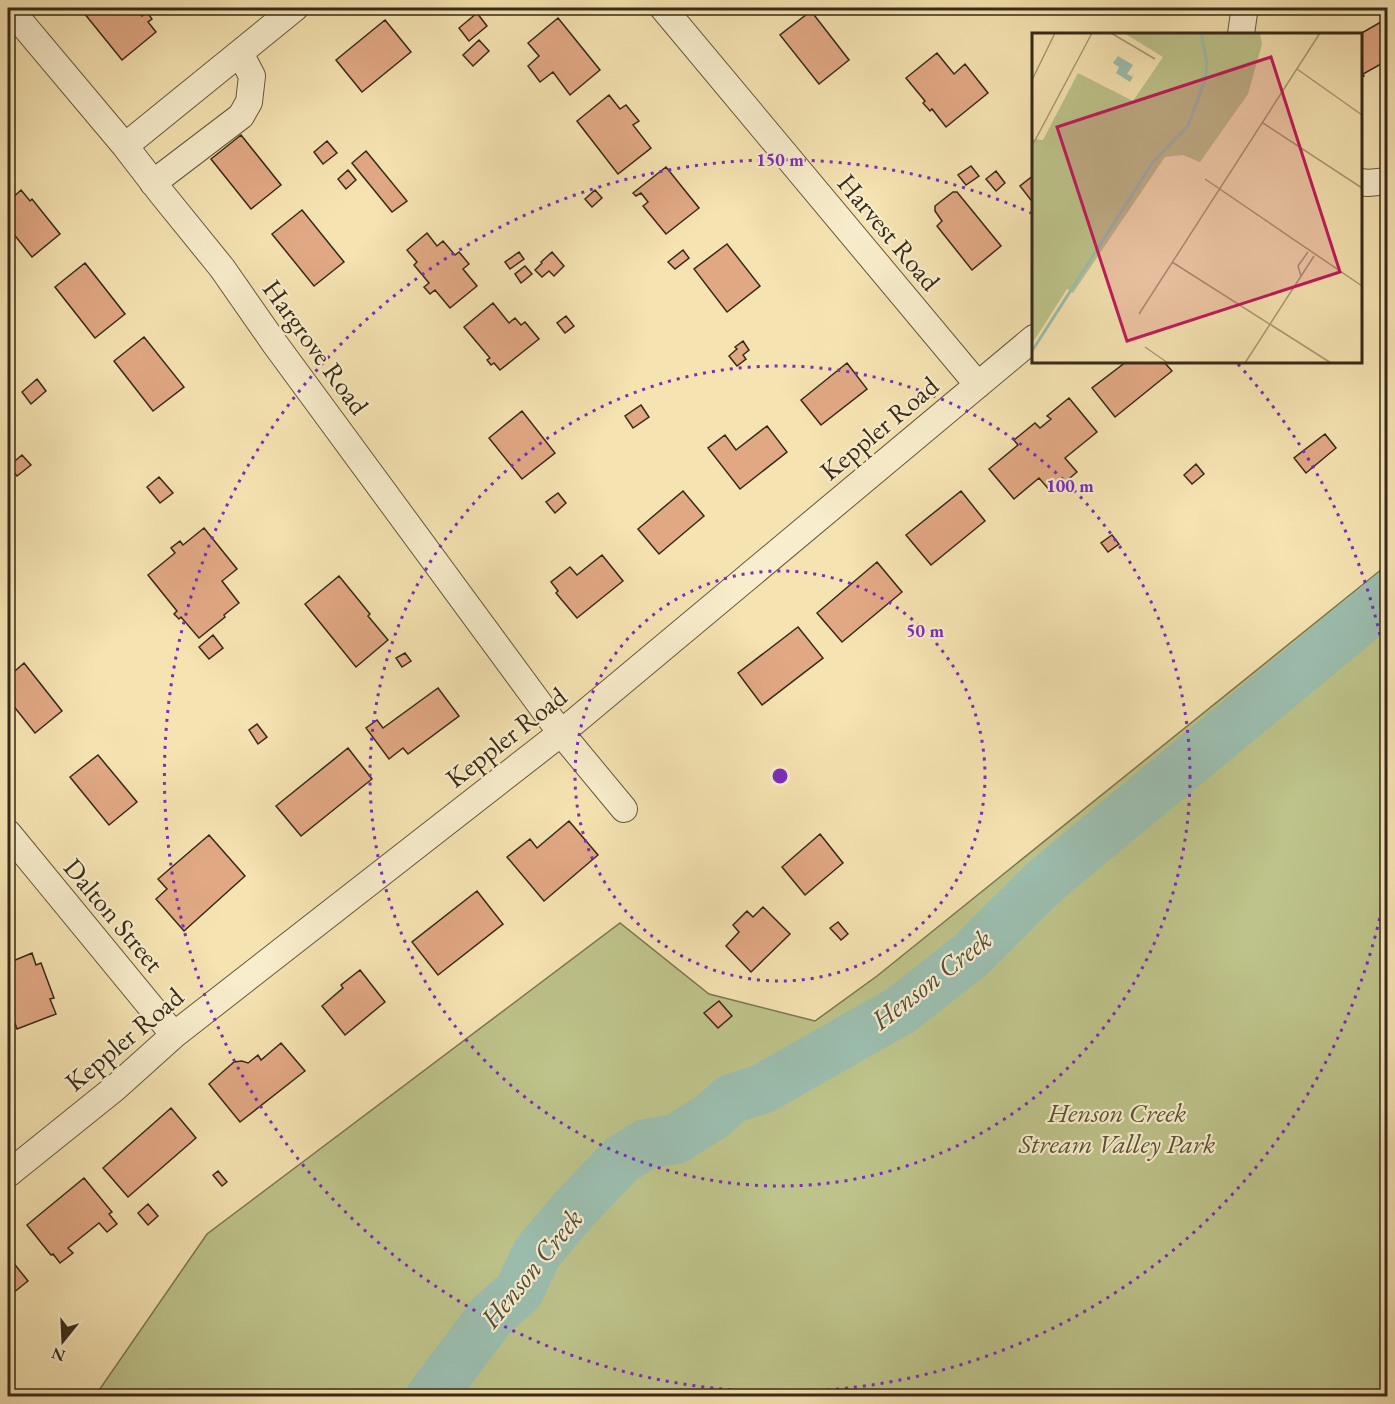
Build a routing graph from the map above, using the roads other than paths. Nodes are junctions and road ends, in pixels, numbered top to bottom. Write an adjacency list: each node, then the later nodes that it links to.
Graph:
1 (9, 8): 7 (street, Hargrove Road)
2 (295, 8): 6 (street)
3 (663, 8): 12 (street, Harvest Road)
4 (1246, 8): 5 (street)
5 (1241, 33)
6 (240, 53): 7 (street); 10 (street)
7 (125, 146): 10 (street, Hargrove Road)
8 (1388, 181): 9 (street)
9 (1362, 182)
10 (153, 183): 13 (street, Hargrove Road)
11 (1032, 340): 12 (street, Keppler Road)
12 (978, 385): 13 (street, Keppler Road)
13 (561, 733): 14 (street, Hargrove Road); 16 (street, Keppler Road)
14 (624, 809)
15 (8, 833): 16 (street, Dalton Street)
16 (174, 1035): 17 (street, Keppler Road)
17 (8, 1174)

